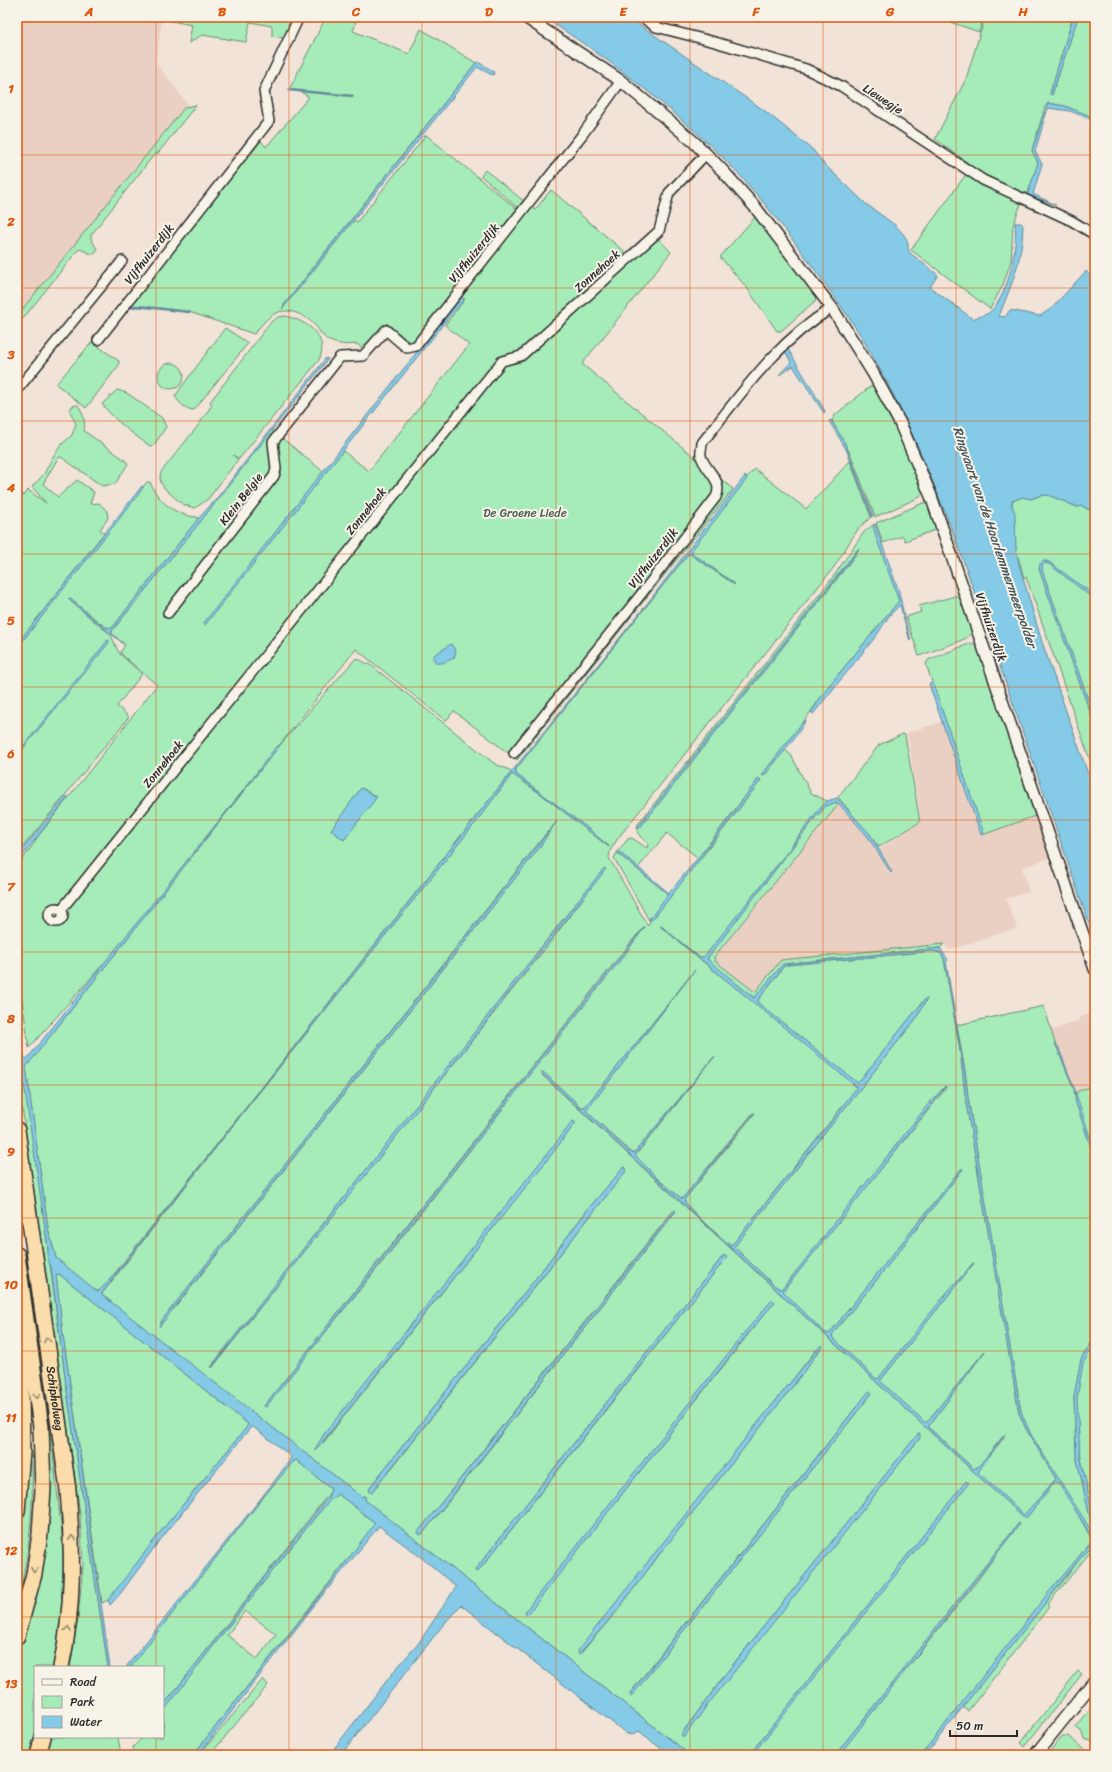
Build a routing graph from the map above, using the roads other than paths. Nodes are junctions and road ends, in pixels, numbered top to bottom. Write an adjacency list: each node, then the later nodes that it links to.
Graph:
1 (299, 17): 9 (street, Vijfhuizerdijk)
2 (525, 17): 4 (street, Vijfhuizerdijk)
3 (642, 17): 6 (street, Liewegje)
4 (621, 81): 5 (street, Vijfhuizerdijk); 10 (street, Vijfhuizerdijk)
5 (706, 154): 8 (street, Vijfhuizerdijk); 14 (street, Zonnehoek)
6 (1095, 235)
7 (122, 261): 11 (street, Vijfhuizerdijk)
8 (832, 308): 13 (street, Vijfhuizerdijk); 15 (street, Vijfhuizerdijk)
9 (98, 340)
10 (327, 374): 12 (street, Klein Belgie)
11 (17, 390)
12 (168, 613)
13 (514, 753)
14 (61, 910)
15 (1095, 969)
16 (17, 1130): 21 (highway, Schipholweg, one-way to 16)
17 (17, 1255): 18 (highway, Schipholweg)
18 (22, 1288): 19 (highway); 20 (highway, Schipholweg, one-way to 20)
19 (17, 1511)
20 (17, 1636)
21 (61, 1666)
22 (1095, 1680): 25 (street)
23 (43, 1738): 24 (highway)
24 (38, 1755)
25 (1035, 1755)

